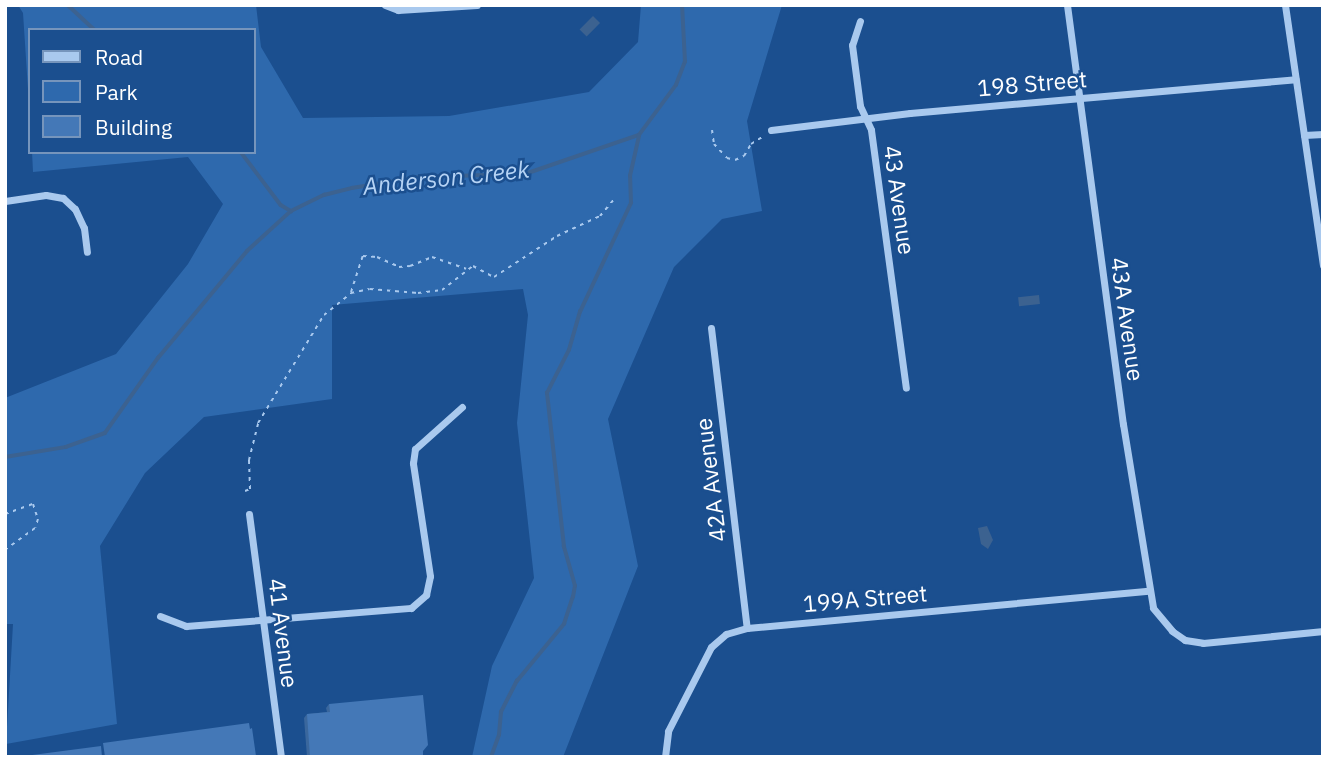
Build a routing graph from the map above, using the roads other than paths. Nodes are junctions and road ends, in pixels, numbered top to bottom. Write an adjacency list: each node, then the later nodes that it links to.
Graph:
1 (385, 5): 2 (street)
2 (477, 5)
3 (1067, 5): 7 (street, 43A Avenue)
4 (1285, 5): 6 (street)
5 (860, 21): 8 (street, 43 Avenue)
6 (1296, 79): 7 (street, 198 Street); 11 (street)
7 (1079, 98): 8 (street, 198 Street); 19 (street, 43A Avenue)
8 (865, 118): 9 (street, 198 Street); 16 (street, 43 Avenue)
9 (771, 130)
10 (1323, 134): 11 (street)
11 (1304, 135): 14 (street)
12 (5, 201): 13 (street)
13 (87, 252)
14 (1323, 265)
15 (711, 328): 22 (street, 42A Avenue)
16 (906, 388)
17 (462, 407): 21 (street)
18 (249, 514): 21 (street, 41 Avenue)
19 (1148, 591): 22 (street, 199A Street); 23 (street, 43A Avenue)
20 (160, 616): 21 (street)
21 (264, 621): 24 (street, 41 Avenue)
22 (747, 628): 25 (street, 199A Street)
23 (1323, 631)
24 (281, 757)
25 (665, 757)

